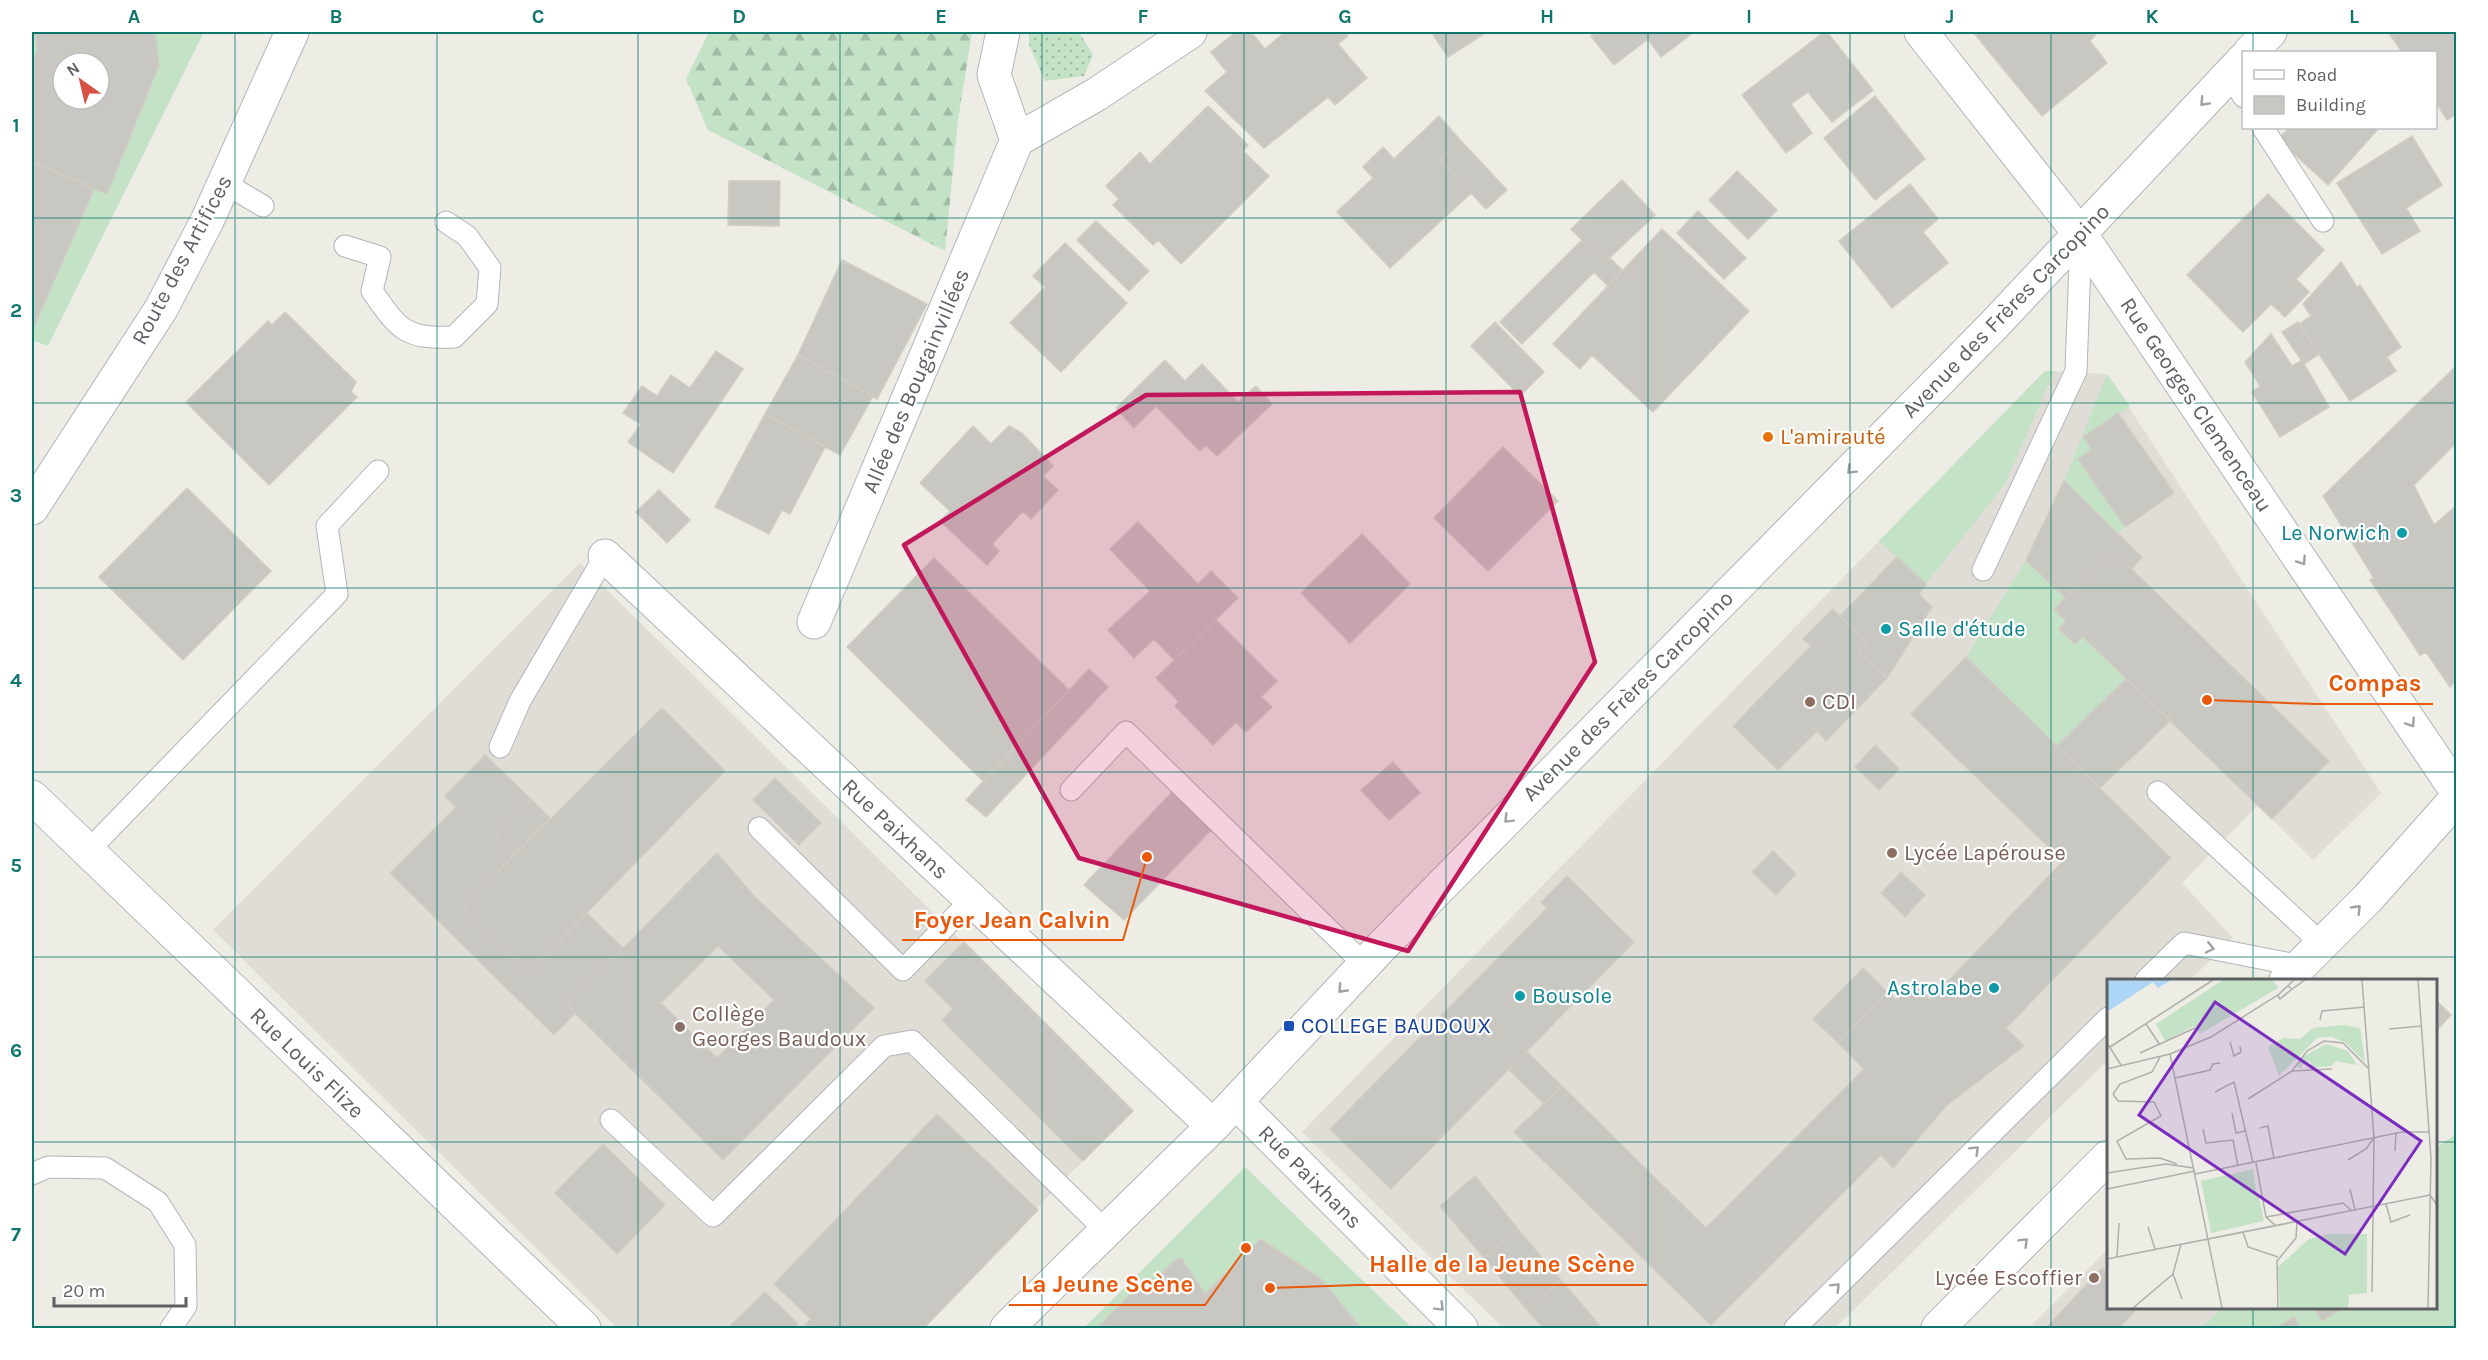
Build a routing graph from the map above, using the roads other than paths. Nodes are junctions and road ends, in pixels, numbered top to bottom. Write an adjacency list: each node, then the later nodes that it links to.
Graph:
1 (292, 32): 10 (street, Route des Artifices)
2 (1004, 32): 9 (street)
3 (1190, 32): 9 (street)
4 (1921, 32): 14 (street, Rue Georges Clemenceau)
5 (2270, 32): 6 (street, Avenue des Frères Carcopino)
6 (2256, 51)
7 (2242, 71): 14 (street, Avenue des Frères Carcopino, one-way to 14)
8 (2264, 129): 12 (lane)
9 (1017, 140): 20 (street, Allée des Bougainvillées)
10 (224, 183): 11 (lane); 17 (street, Route des Artifices)
11 (263, 206)
12 (2323, 221)
13 (446, 222): 15 (lane)
14 (2081, 235): 19 (lane); 23 (street, Rue Georges Clemenceau, one-way to 23); 31 (street, Avenue des Frères Carcopino, one-way to 31)
15 (345, 246)
16 (378, 471): 28 (lane)
17 (32, 508)
18 (605, 556): 21 (lane); 29 (street, Rue Paixhans)
19 (1983, 570)
20 (814, 622)
21 (500, 747)
22 (1071, 790): 31 (lane)
23 (2457, 790)
24 (2158, 792): 30 (lane)
25 (32, 797): 28 (street, Rue Louis Flize)
26 (2457, 799): 30 (street, one-way to 26)
27 (759, 828): 29 (lane)
28 (87, 852): 41 (street, Rue Louis Flize)
29 (970, 900): 36 (street, Rue Paixhans)
30 (2303, 964): 32 (lane, one-way to 30)
31 (1365, 965): 34 (street, Avenue des Frères Carcopino, one-way to 34)
32 (2148, 979)
33 (2107, 1020): 44 (lane, one-way to 33)
34 (1236, 1102): 36 (street, Avenue des Frères Carcopino); 43 (street, Rue Paixhans, one-way to 43)
35 (611, 1120): 39 (lane)
36 (1213, 1126): 39 (street, Avenue des Frères Carcopino)
37 (2107, 1158): 45 (street, one-way to 37)
38 (32, 1174): 40 (lane)
39 (1106, 1231): 42 (street, Avenue des Frères Carcopino)
40 (171, 1329)
41 (584, 1329)
42 (1007, 1329)
43 (1461, 1329)
44 (1795, 1329)
45 (1938, 1329)

